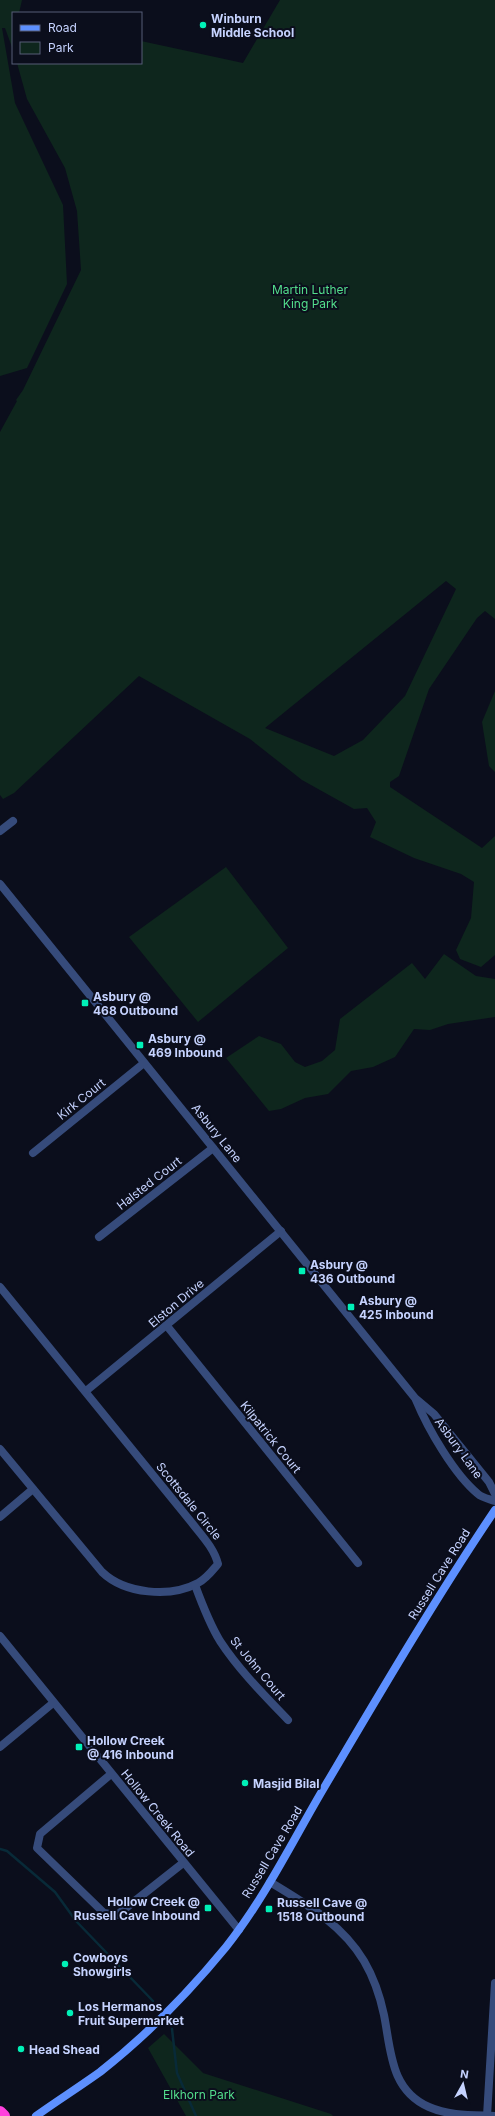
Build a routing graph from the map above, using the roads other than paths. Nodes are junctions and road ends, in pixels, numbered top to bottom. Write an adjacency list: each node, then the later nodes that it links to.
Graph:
1 (13, 821): 2 (street)
2 (0, 831)
3 (0, 884): 4 (street, Asbury Lane)
4 (144, 1063): 5 (street, Asbury Lane); 6 (street, Kirk Court)
5 (213, 1148): 7 (street, Asbury Lane); 8 (street, Halsted Court)
6 (33, 1153)
7 (281, 1231): 10 (street, Elston Drive); 12 (street, Asbury Lane)
8 (99, 1237)
9 (0, 1287): 11 (street, Scottsdale Circle)
10 (167, 1326): 11 (street, Elston Drive); 19 (street, Kilpatrick Court)
11 (86, 1392): 20 (street, Scottsdale Circle)
12 (415, 1398): 15 (street, Asbury Lane); 16 (street, Asbury Lane)
13 (0, 1449): 14 (street, Scottsdale Circle)
14 (33, 1489): 18 (street); 20 (street, Scottsdale Circle)
15 (495, 1494)
16 (495, 1501)
17 (495, 1510): 27 (main road, Russell Cave Road)
18 (0, 1517)
19 (358, 1562)
20 (195, 1584): 23 (street, St John Court)
21 (0, 1636): 22 (street, Hollow Creek Road)
22 (53, 1703): 24 (street); 25 (street, Hollow Creek Road)
23 (288, 1720)
24 (0, 1747)
25 (111, 1774): 26 (street, Hollow Creek Road); 26 (street)
26 (183, 1863): 28 (street, Hollow Creek Road)
27 (270, 1882): 28 (main road, Russell Cave Road); 33 (street)
28 (239, 1930): 32 (main road, Russell Cave Road)
29 (495, 1983): 33 (street)
30 (0, 2112): 31 (highway)
31 (4, 2116)
32 (36, 2116)
33 (487, 2116): 34 (street)
34 (495, 2116)

